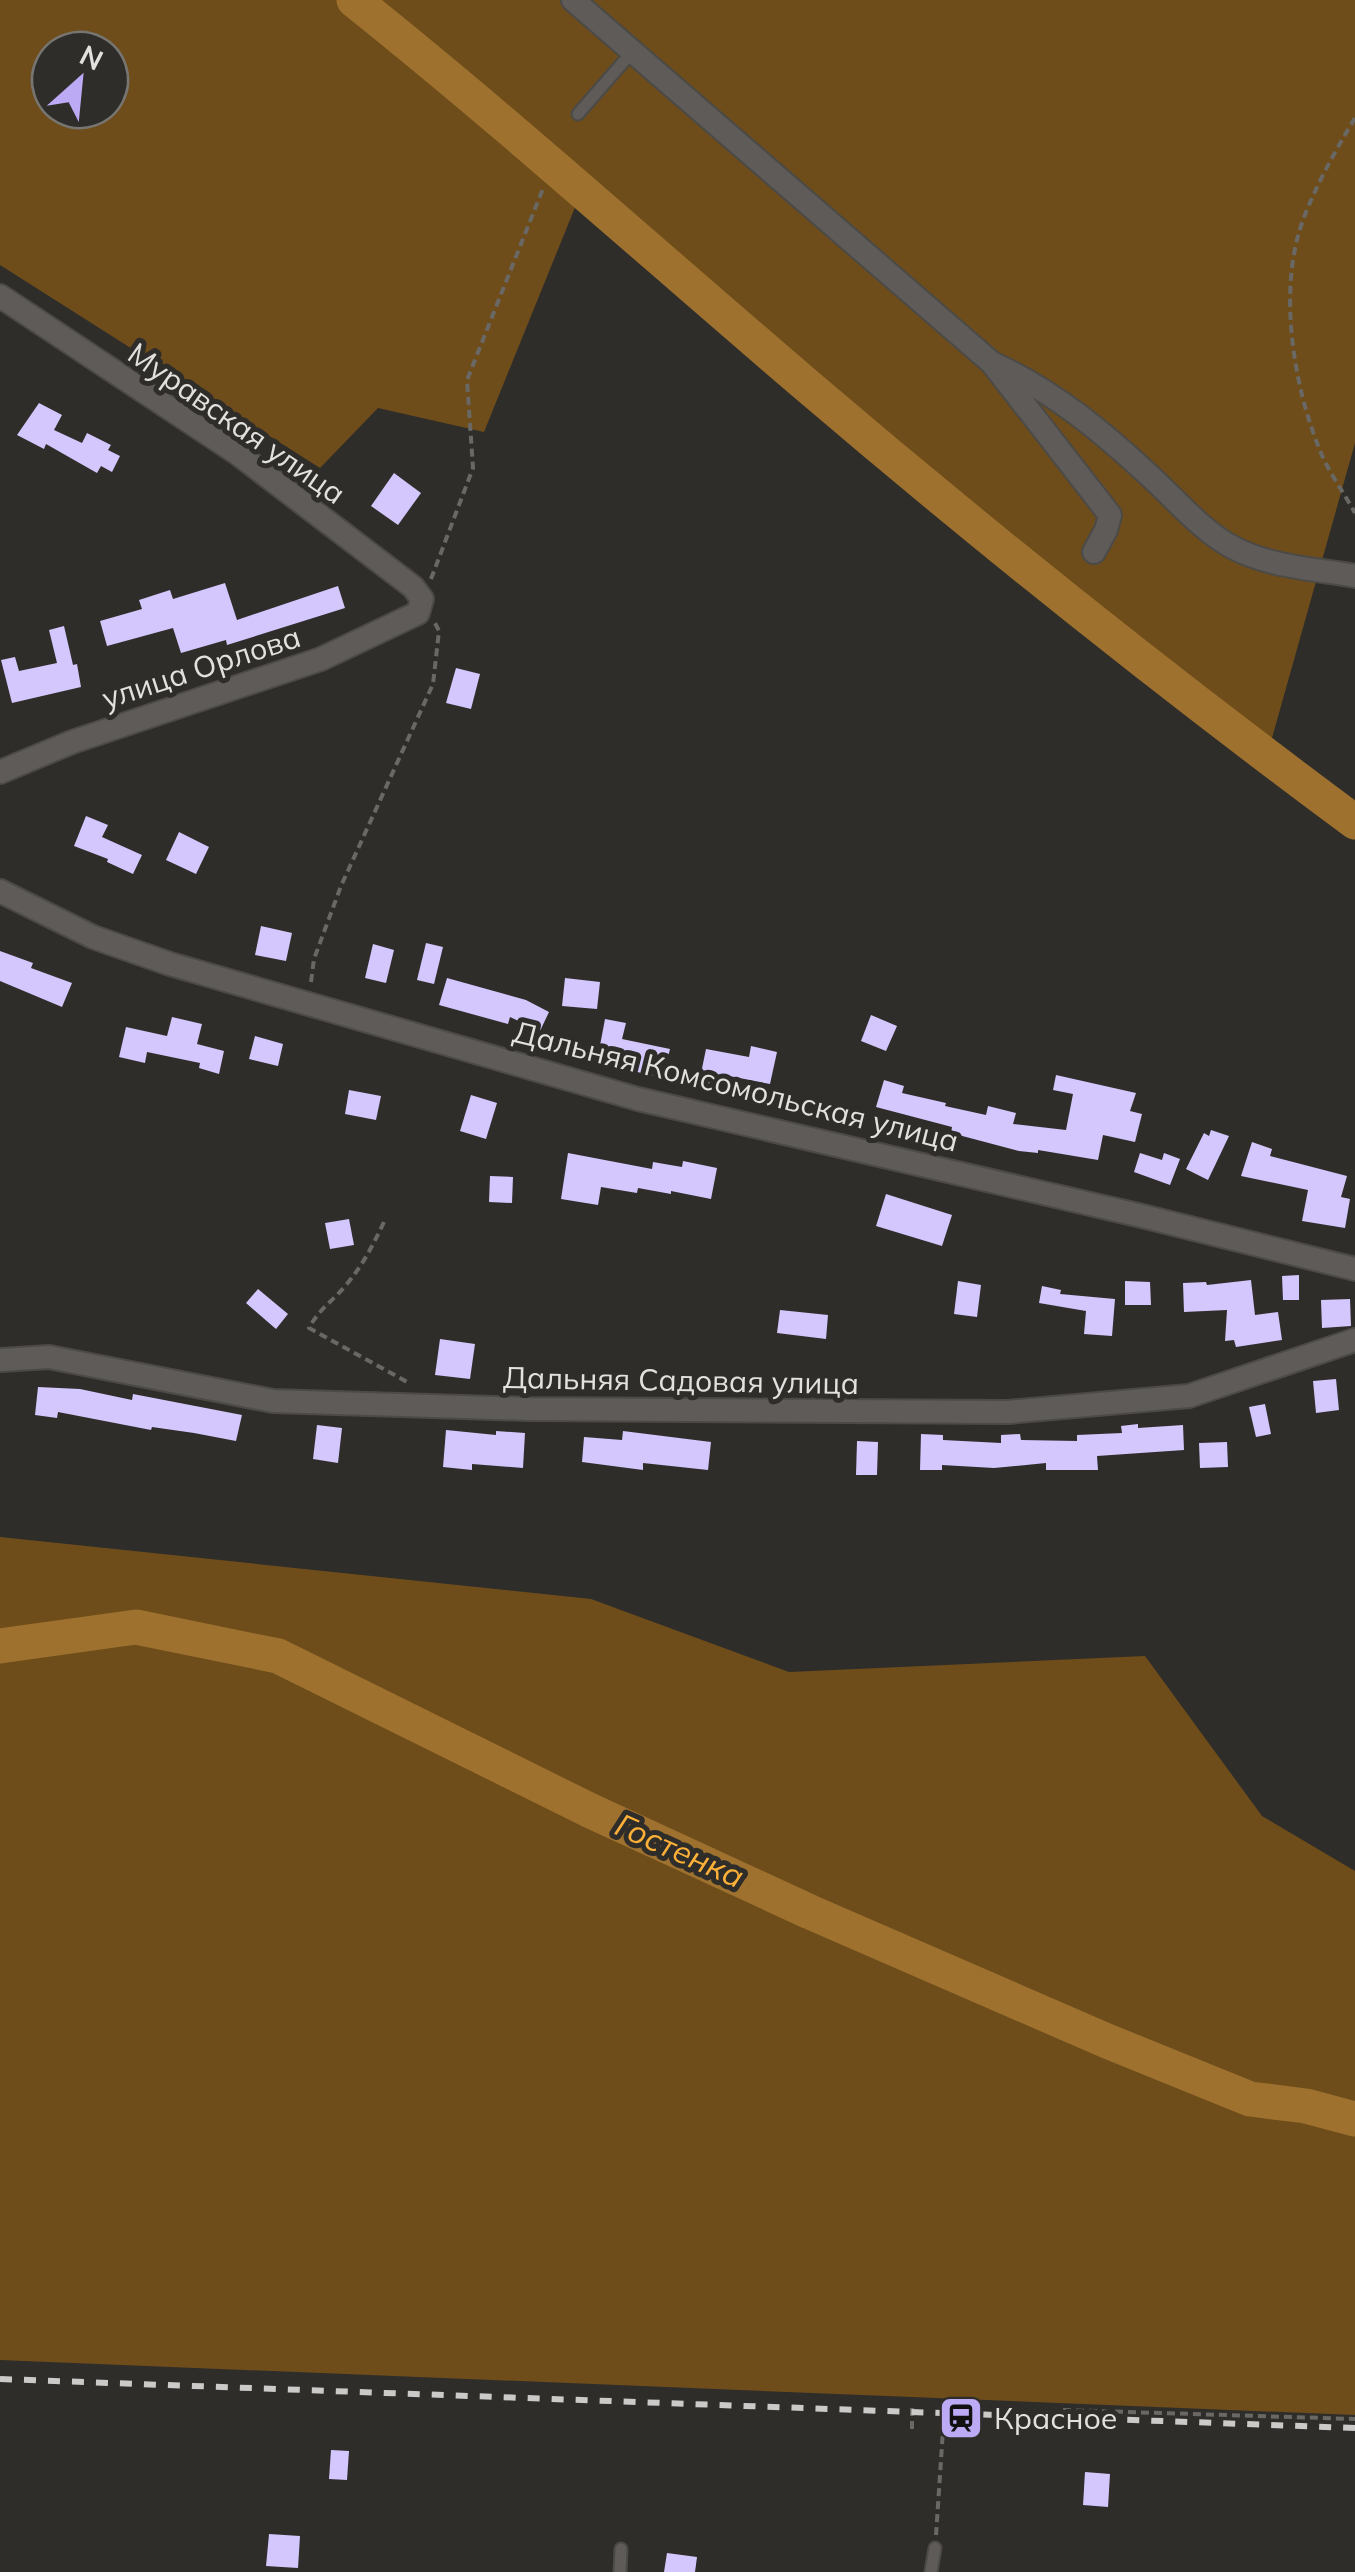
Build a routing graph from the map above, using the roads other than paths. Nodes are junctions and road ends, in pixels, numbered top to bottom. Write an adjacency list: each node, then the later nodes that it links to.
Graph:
1 (573, 0): 2 (street)
2 (632, 52): 3 (lane); 5 (street)
3 (578, 114)
4 (0, 296): 8 (street, Муравская улица)
5 (992, 363): 6 (street); 7 (street)
6 (1094, 552)
7 (1355, 576)
8 (418, 613): 9 (street, улица Орлова)
9 (0, 772)
10 (0, 891): 11 (street, Дальняя Комсомольская улица)
11 (1355, 1269)
12 (1355, 1340): 13 (street, Дальняя Садовая улица)
13 (0, 1360)
14 (935, 2548): 17 (lane)
15 (621, 2549): 16 (lane)
16 (620, 2572)
17 (931, 2572)

